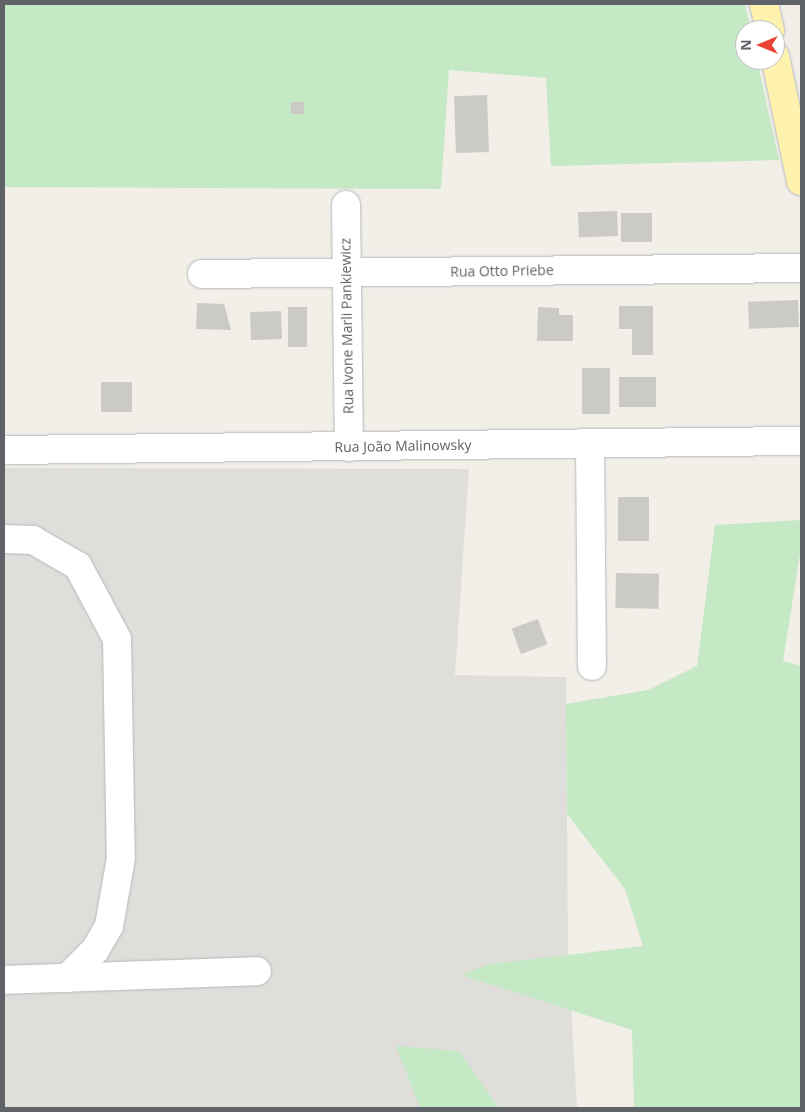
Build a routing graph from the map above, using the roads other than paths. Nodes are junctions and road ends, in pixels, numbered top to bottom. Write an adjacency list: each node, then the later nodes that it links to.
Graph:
1 (764, 4): 2 (main road)
2 (768, 20)
3 (778, 70): 4 (main road)
4 (801, 181)
5 (346, 205): 7 (street, Rua Ivone Marli Pankiewicz)
6 (801, 268): 7 (street, Rua Otto Priebe)
7 (347, 273): 8 (street, Rua Otto Priebe); 11 (street, Rua Ivone Marli Pankiewicz)
8 (202, 274)
9 (801, 441): 10 (street, Rua João Malinowsky)
10 (590, 444): 11 (street, Rua João Malinowsky); 14 (street)
11 (349, 447): 12 (street, Rua João Malinowsky)
12 (4, 450)
13 (4, 539): 16 (street)
14 (592, 666)
15 (257, 971): 16 (street)
16 (67, 978): 17 (street)
17 (4, 980)

